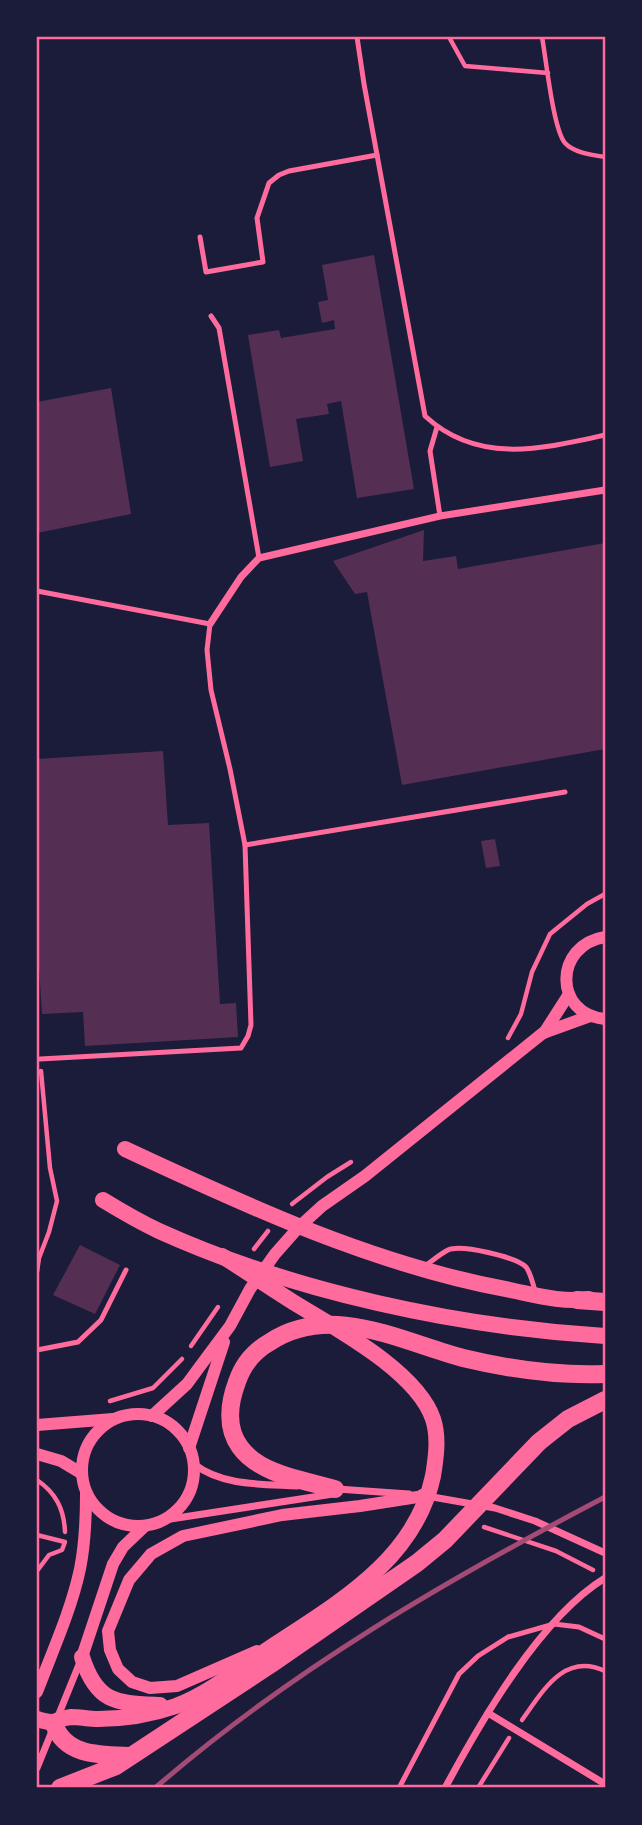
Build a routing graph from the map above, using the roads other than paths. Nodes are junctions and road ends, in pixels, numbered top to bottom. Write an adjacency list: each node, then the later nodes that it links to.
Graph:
1 (357, 37): 2 (lane)
2 (377, 155): 3 (lane); 5 (lane)
3 (200, 237)
4 (211, 316): 9 (lane)
5 (437, 427): 6 (lane); 8 (lane)
6 (605, 435)
7 (605, 490): 8 (street)
8 (440, 516): 9 (street)
9 (259, 558): 11 (street)
10 (37, 591): 11 (lane)
11 (210, 624): 13 (lane)
12 (565, 792): 13 (lane)
13 (245, 845): 19 (lane)
14 (602, 935): 15 (street)
15 (569, 994): 16 (street); 18 (street)
16 (590, 1016): 17 (street); 18 (street)
17 (605, 1019)
18 (543, 1033): 29 (street)
19 (40, 1059)
20 (125, 1149): 23 (highway)
21 (103, 1200): 22 (highway)
22 (222, 1256): 30 (highway); 50 (highway)
23 (420, 1269): 25 (highway); 25 (lane)
24 (126, 1270): 31 (lane)
25 (537, 1295): 27 (highway)
26 (605, 1296): 27 (highway)
27 (577, 1300): 28 (highway)
28 (605, 1302)
29 (230, 1326): 34 (street); 37 (street)
30 (605, 1336)
31 (37, 1350)
32 (605, 1374): 41 (highway)
33 (605, 1400): 56 (highway)
34 (152, 1416): 35 (street); 37 (street)
35 (113, 1419): 36 (street); 40 (street)
36 (37, 1425)
37 (189, 1448): 39 (street)
38 (37, 1454): 40 (street)
39 (194, 1464): 41 (street); 44 (street)
40 (81, 1473): 42 (street)
41 (344, 1490): 43 (street); 44 (street)
42 (86, 1493): 45 (street); 52 (street)
43 (424, 1496): 46 (street); 50 (street)
44 (164, 1520): 45 (street)
45 (146, 1526): 51 (street)
46 (605, 1553)
47 (605, 1578): 48 (street)
48 (554, 1624): 49 (lane); 54 (street); 61 (lane)
49 (605, 1639)
50 (280, 1642): 53 (highway)
51 (82, 1657): 53 (highway); 55 (street)
52 (37, 1692)
53 (177, 1705): 55 (highway)
54 (488, 1713): 58 (street); 62 (street)
55 (45, 1721): 56 (highway); 57 (street)
56 (129, 1756): 60 (highway)
57 (37, 1768)
58 (595, 1778): 59 (street); 63 (street)
59 (605, 1784)
60 (60, 1788)
61 (399, 1788)
62 (445, 1788)
63 (590, 1788)

